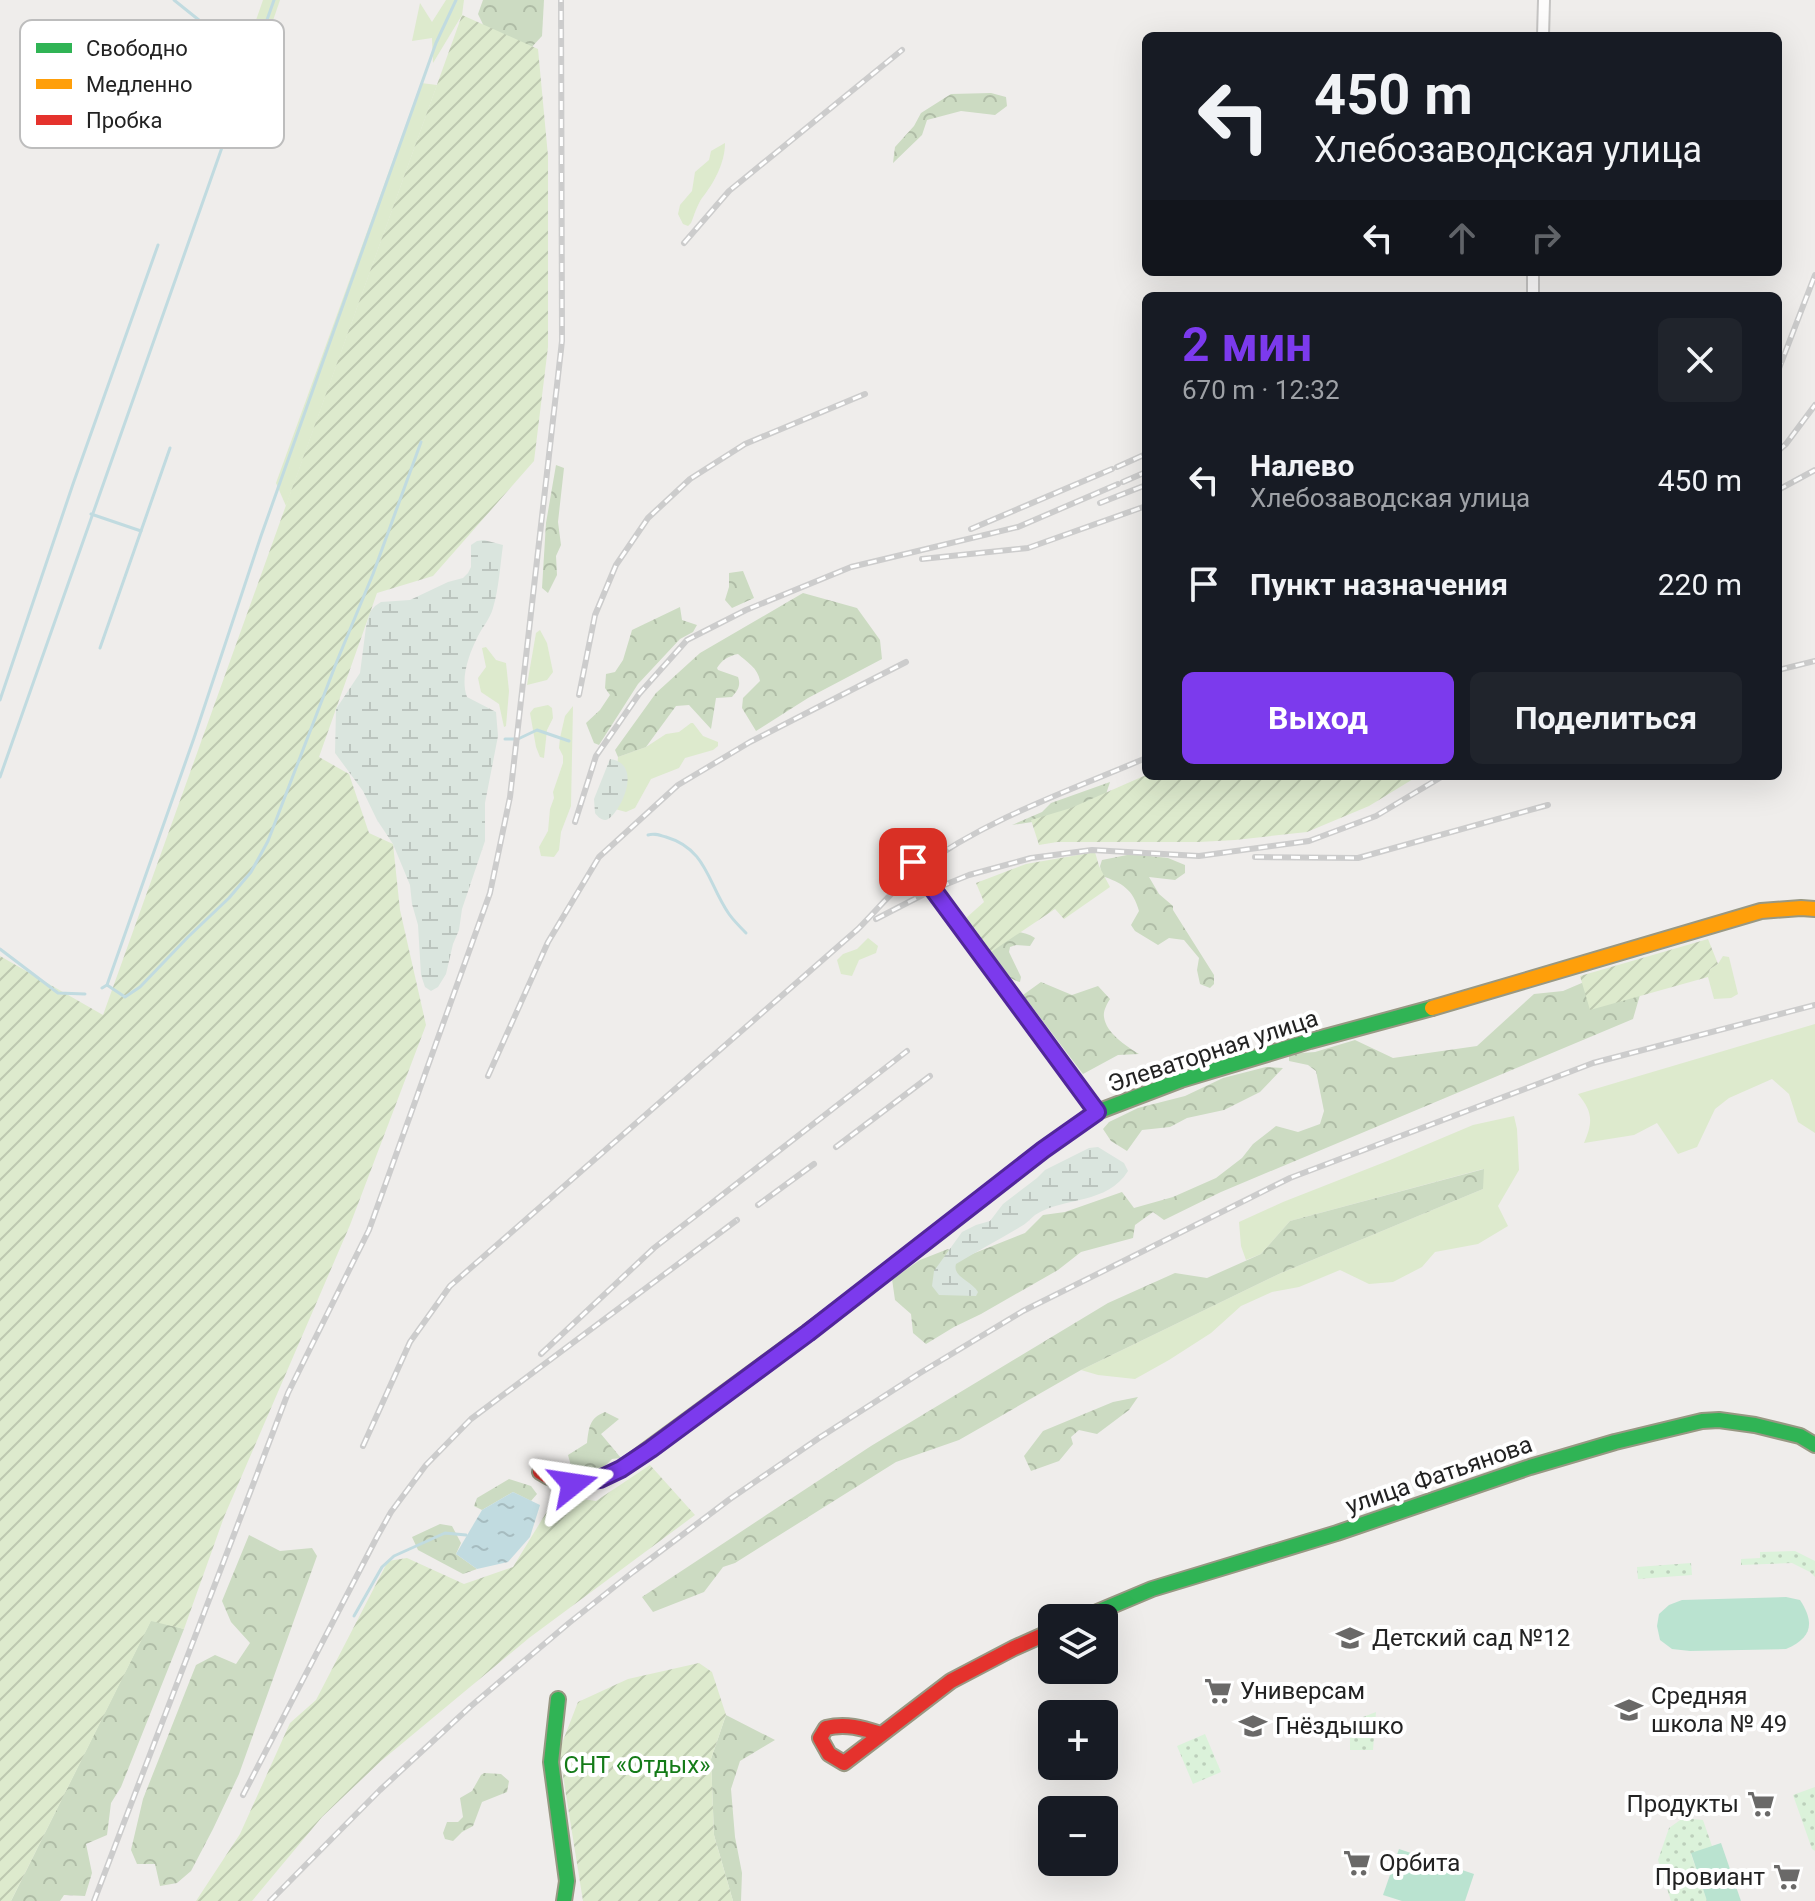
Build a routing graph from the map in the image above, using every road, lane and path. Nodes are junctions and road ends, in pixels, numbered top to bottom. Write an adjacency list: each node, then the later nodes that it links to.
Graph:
1 (1544, 0): 2 (street)
2 (1543, 32)
3 (913, 862): 5 (street)
4 (1815, 909): 5 (street, Элеваторная улица)
5 (1097, 1112): 7 (street, Элеваторная улица)
6 (1815, 1445): 8 (street, улица Фатьянова)
7 (540, 1472)
8 (1116, 1604)
9 (1038, 1637): 11 (street)
10 (558, 1699): 12 (street)
11 (881, 1734): 11 (street)
12 (564, 1901)

